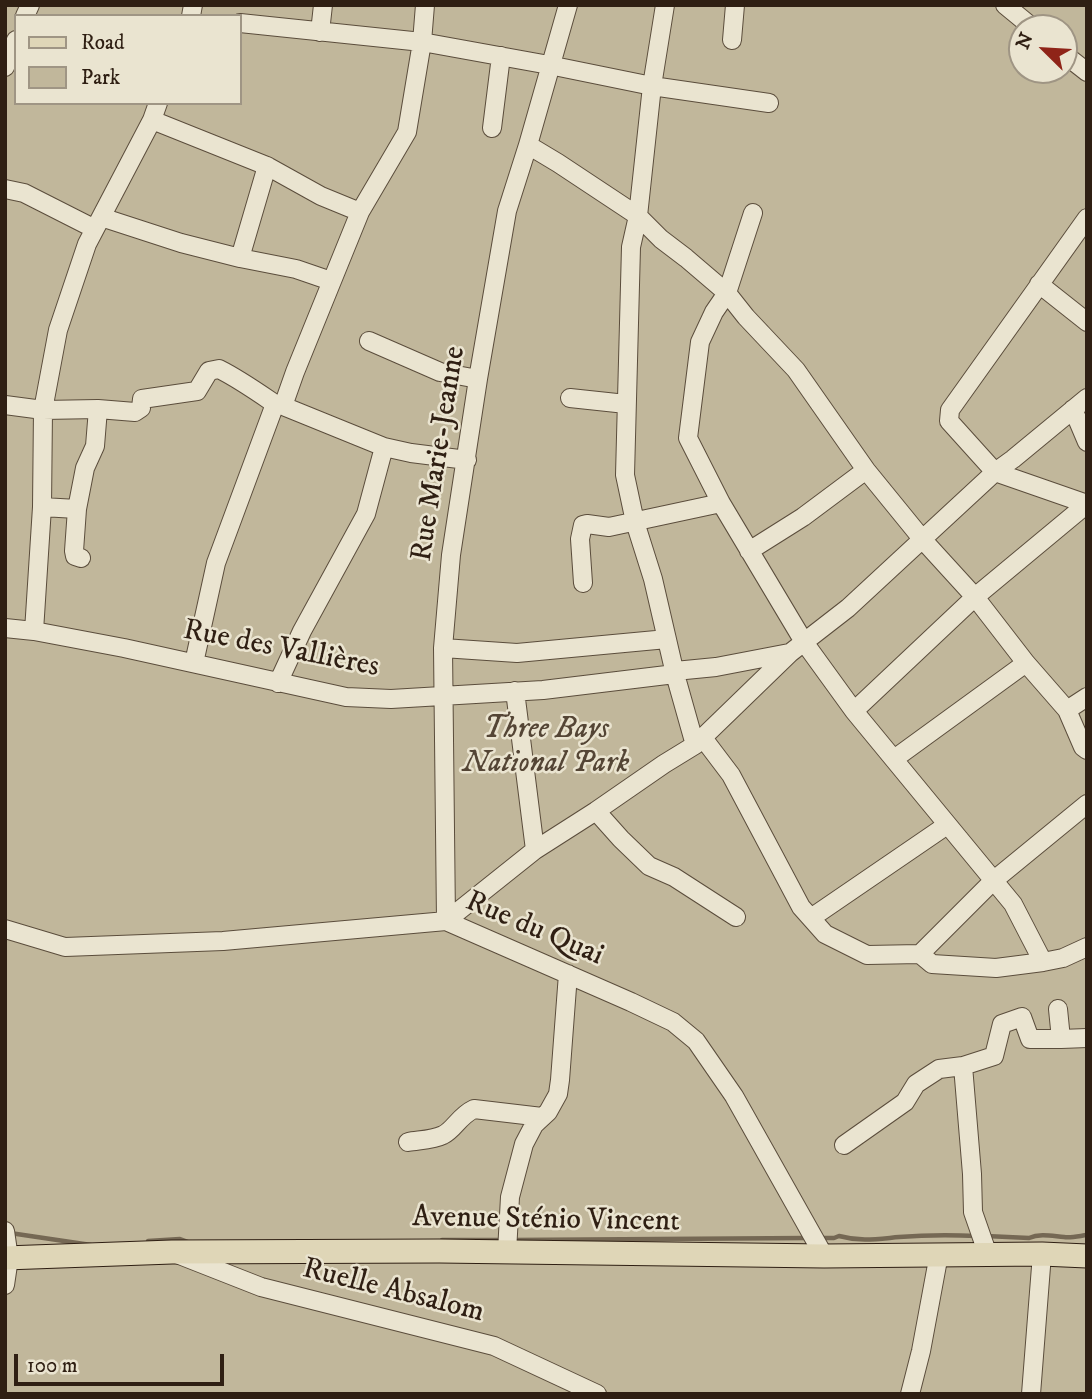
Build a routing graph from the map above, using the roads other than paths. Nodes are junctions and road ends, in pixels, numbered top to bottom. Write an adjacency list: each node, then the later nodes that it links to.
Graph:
1 (323, 5): 7 (street)
2 (425, 5): 9 (street)
3 (568, 5): 12 (street, Rue Marie-Jeanne)
4 (665, 5): 14 (street)
5 (735, 5): 8 (street)
6 (242, 23): 7 (street)
7 (320, 32): 9 (street)
8 (732, 40)
9 (422, 42): 11 (street); 21 (street)
10 (14, 45): 13 (street)
11 (501, 56): 12 (street); 17 (street)
12 (550, 65): 14 (street); 18 (street, Rue Marie-Jeanne)
13 (5, 67)
14 (652, 86): 15 (street); 23 (street)
15 (769, 103)
16 (155, 111): 19 (street); 25 (street)
17 (492, 128)
18 (528, 145): 23 (street); 32 (street, Rue Marie-Jeanne)
19 (267, 166): 21 (street); 26 (street)
20 (5, 189): 25 (street)
21 (360, 212): 27 (street)
22 (753, 213): 29 (street)
23 (638, 216): 29 (street); 35 (street)
24 (1087, 218): 28 (street)
25 (98, 223): 26 (street); 39 (street)
26 (240, 258): 27 (street)
27 (331, 281): 37 (street)
28 (1039, 284): 30 (street); 44 (street)
29 (727, 293): 43 (street); 45 (street)
30 (1087, 322)
31 (369, 341): 32 (street)
32 (478, 379): 42 (street, Rue Marie-Jeanne)
33 (570, 398): 35 (street)
34 (1080, 403): 40 (street); 44 (street)
35 (626, 404): 49 (street)
36 (5, 405): 39 (street)
37 (279, 405): 38 (street); 41 (street); 60 (street)
38 (97, 409): 39 (street); 48 (street)
39 (43, 410): 47 (street)
40 (1087, 442)
41 (384, 447): 42 (street); 63 (street)
42 (467, 460): 59 (street, Rue Marie-Jeanne)
43 (866, 470): 50 (street); 51 (street)
44 (995, 472): 46 (street); 50 (street)
45 (721, 503): 49 (street); 51 (street)
46 (1087, 504): 54 (street)
47 (42, 507): 48 (street); 56 (street)
48 (77, 509): 52 (street)
49 (635, 522): 53 (street); 57 (street)
50 (923, 540): 54 (street); 58 (street)
51 (749, 551): 58 (street)
52 (81, 558)
53 (583, 583)
54 (975, 597): 61 (street); 68 (street)
55 (5, 628): 56 (street, Rue des Vallières)
56 (34, 631): 60 (street, Rue des Vallières)
57 (667, 639): 59 (street); 62 (street)
58 (797, 647): 62 (street, Rue des Vallières); 68 (street); 69 (street)
59 (443, 648): 65 (street, Rue Marie-Jeanne)
60 (194, 663): 63 (street, Rue des Vallières)
61 (1026, 663): 67 (street); 71 (street)
62 (675, 673): 64 (street, Rue des Vallières); 69 (street)
63 (278, 683): 65 (street, Rue des Vallières)
64 (515, 691): 65 (street, Rue des Vallières); 75 (street)
65 (443, 695): 79 (street, Rue Marie-Jeanne)
66 (1087, 697): 67 (street)
67 (1067, 710): 70 (street)
68 (854, 711): 71 (street)
69 (699, 741): 73 (street); 78 (street)
70 (1087, 750)
71 (894, 759): 74 (street)
72 (1087, 804): 76 (street)
73 (596, 811): 75 (street); 77 (street)
74 (947, 825): 76 (street); 78 (street)
75 (536, 850): 79 (street)
76 (993, 881): 82 (street); 83 (street)
77 (736, 917)
78 (811, 918): 82 (street)
79 (446, 922): 80 (street, Rue du Quai); 84 (street, Rue du Quai)
80 (5, 929)
81 (1087, 947): 83 (street)
82 (920, 954): 83 (street)
83 (1043, 962)
84 (568, 974): 89 (street); 98 (street, Rue du Quai)
85 (1058, 1009): 87 (street)
86 (1087, 1038): 87 (street)
87 (1061, 1039): 88 (street)
88 (963, 1066): 91 (street); 97 (street)
89 (542, 1117): 90 (street); 94 (street)
90 (408, 1142)
91 (844, 1145)
92 (5, 1231): 100 (street)
93 (173, 1252): 94 (main road, Avenue Sténio Vincent); 100 (main road, Avenue Sténio Vincent); 102 (street, Ruelle Absalom)
94 (507, 1252): 98 (main road, Avenue Sténio Vincent)
95 (939, 1254): 97 (main road, Avenue Sténio Vincent); 98 (main road, Avenue Sténio Vincent); 103 (street)
96 (1042, 1254): 97 (main road, Avenue Sténio Vincent); 99 (main road, Avenue Sténio Vincent); 104 (street)
97 (988, 1255)
98 (824, 1256)
99 (1087, 1256)
100 (7, 1258): 101 (street)
101 (5, 1285)
102 (597, 1394)
103 (910, 1394)
104 (1031, 1394)

